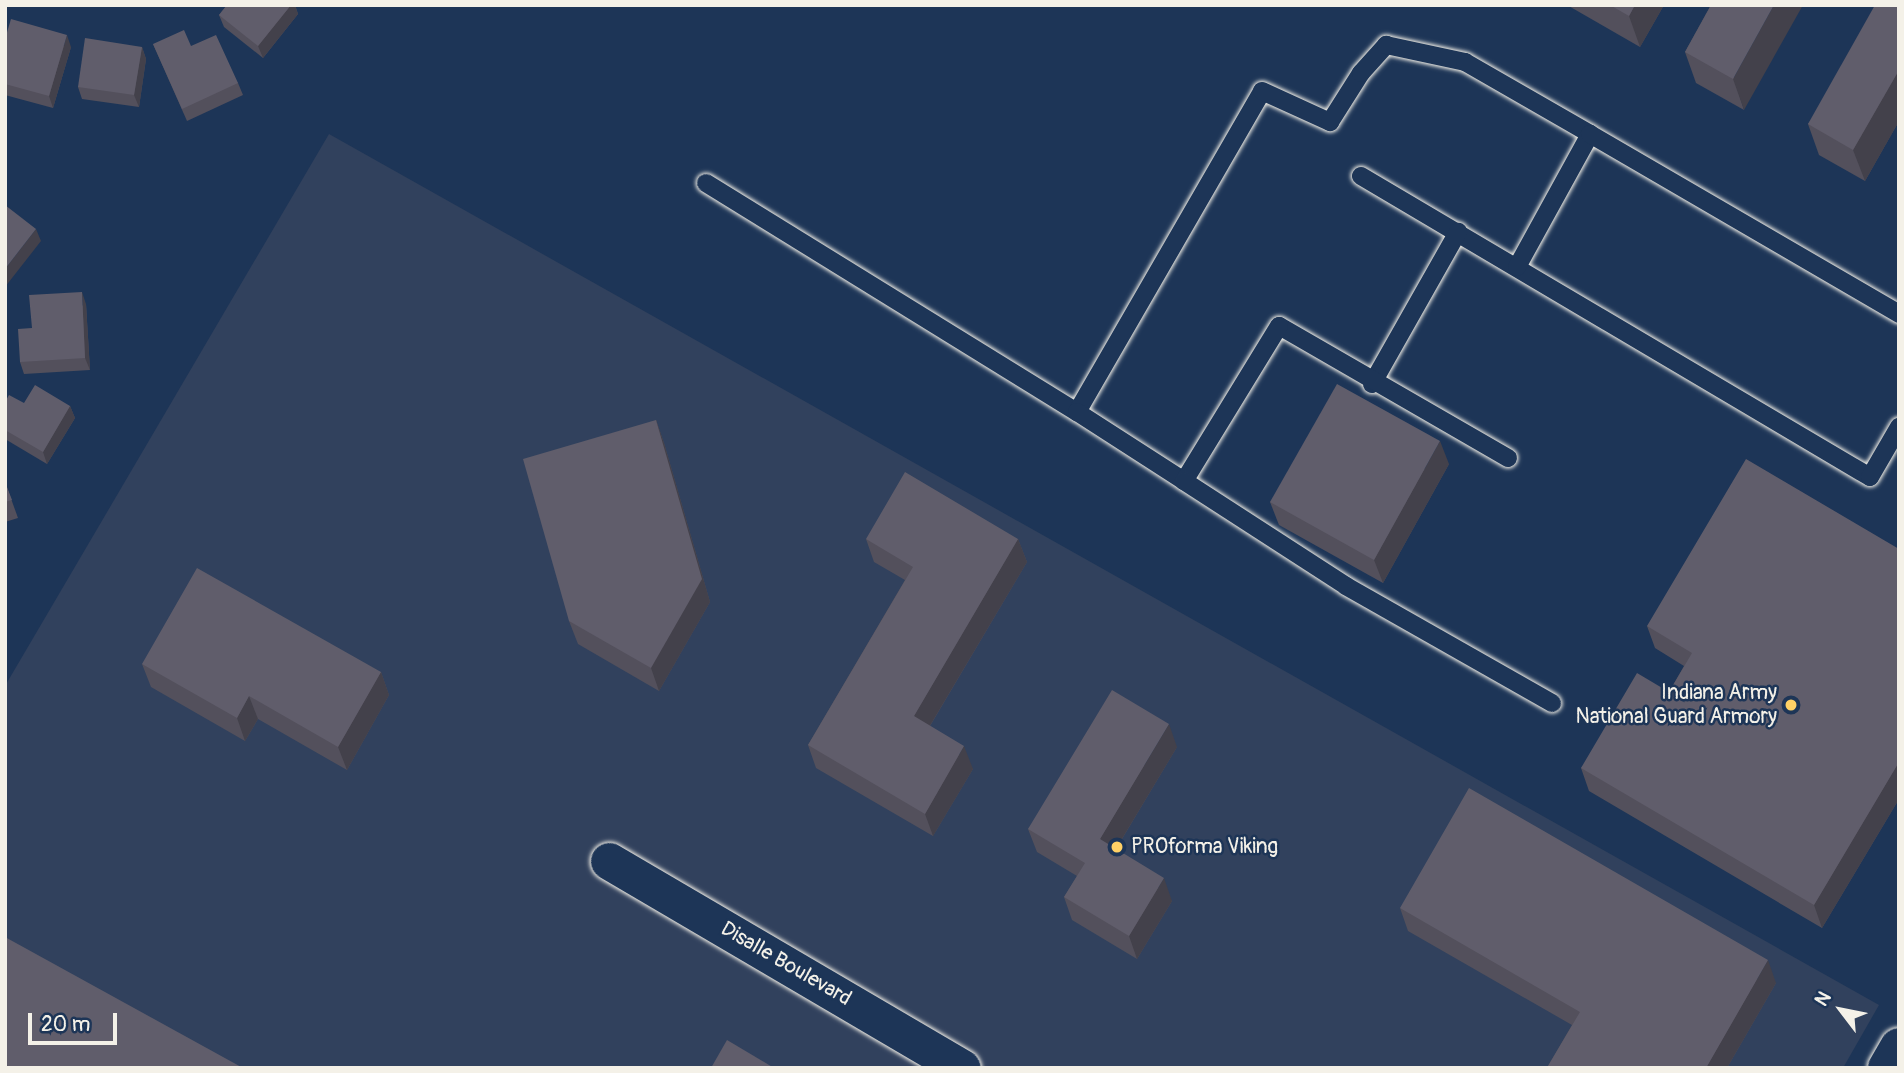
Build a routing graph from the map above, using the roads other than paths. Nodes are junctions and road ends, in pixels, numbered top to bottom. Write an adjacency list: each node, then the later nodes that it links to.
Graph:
1 (1590, 134): 5 (lane); 6 (lane); 8 (lane)
2 (1361, 176): 4 (lane)
3 (706, 183): 8 (lane)
4 (1458, 232): 5 (lane); 7 (lane)
5 (1517, 267): 9 (lane)
6 (1899, 314)
7 (1372, 384): 10 (lane); 11 (lane)
8 (1077, 412): 11 (lane)
9 (1899, 427)
10 (1508, 458)
11 (1184, 481): 12 (lane)
12 (1552, 704)
13 (610, 861): 15 (street, Disalle Boulevard)
14 (1899, 1047): 16 (main road)
15 (961, 1068)
16 (1887, 1068)

